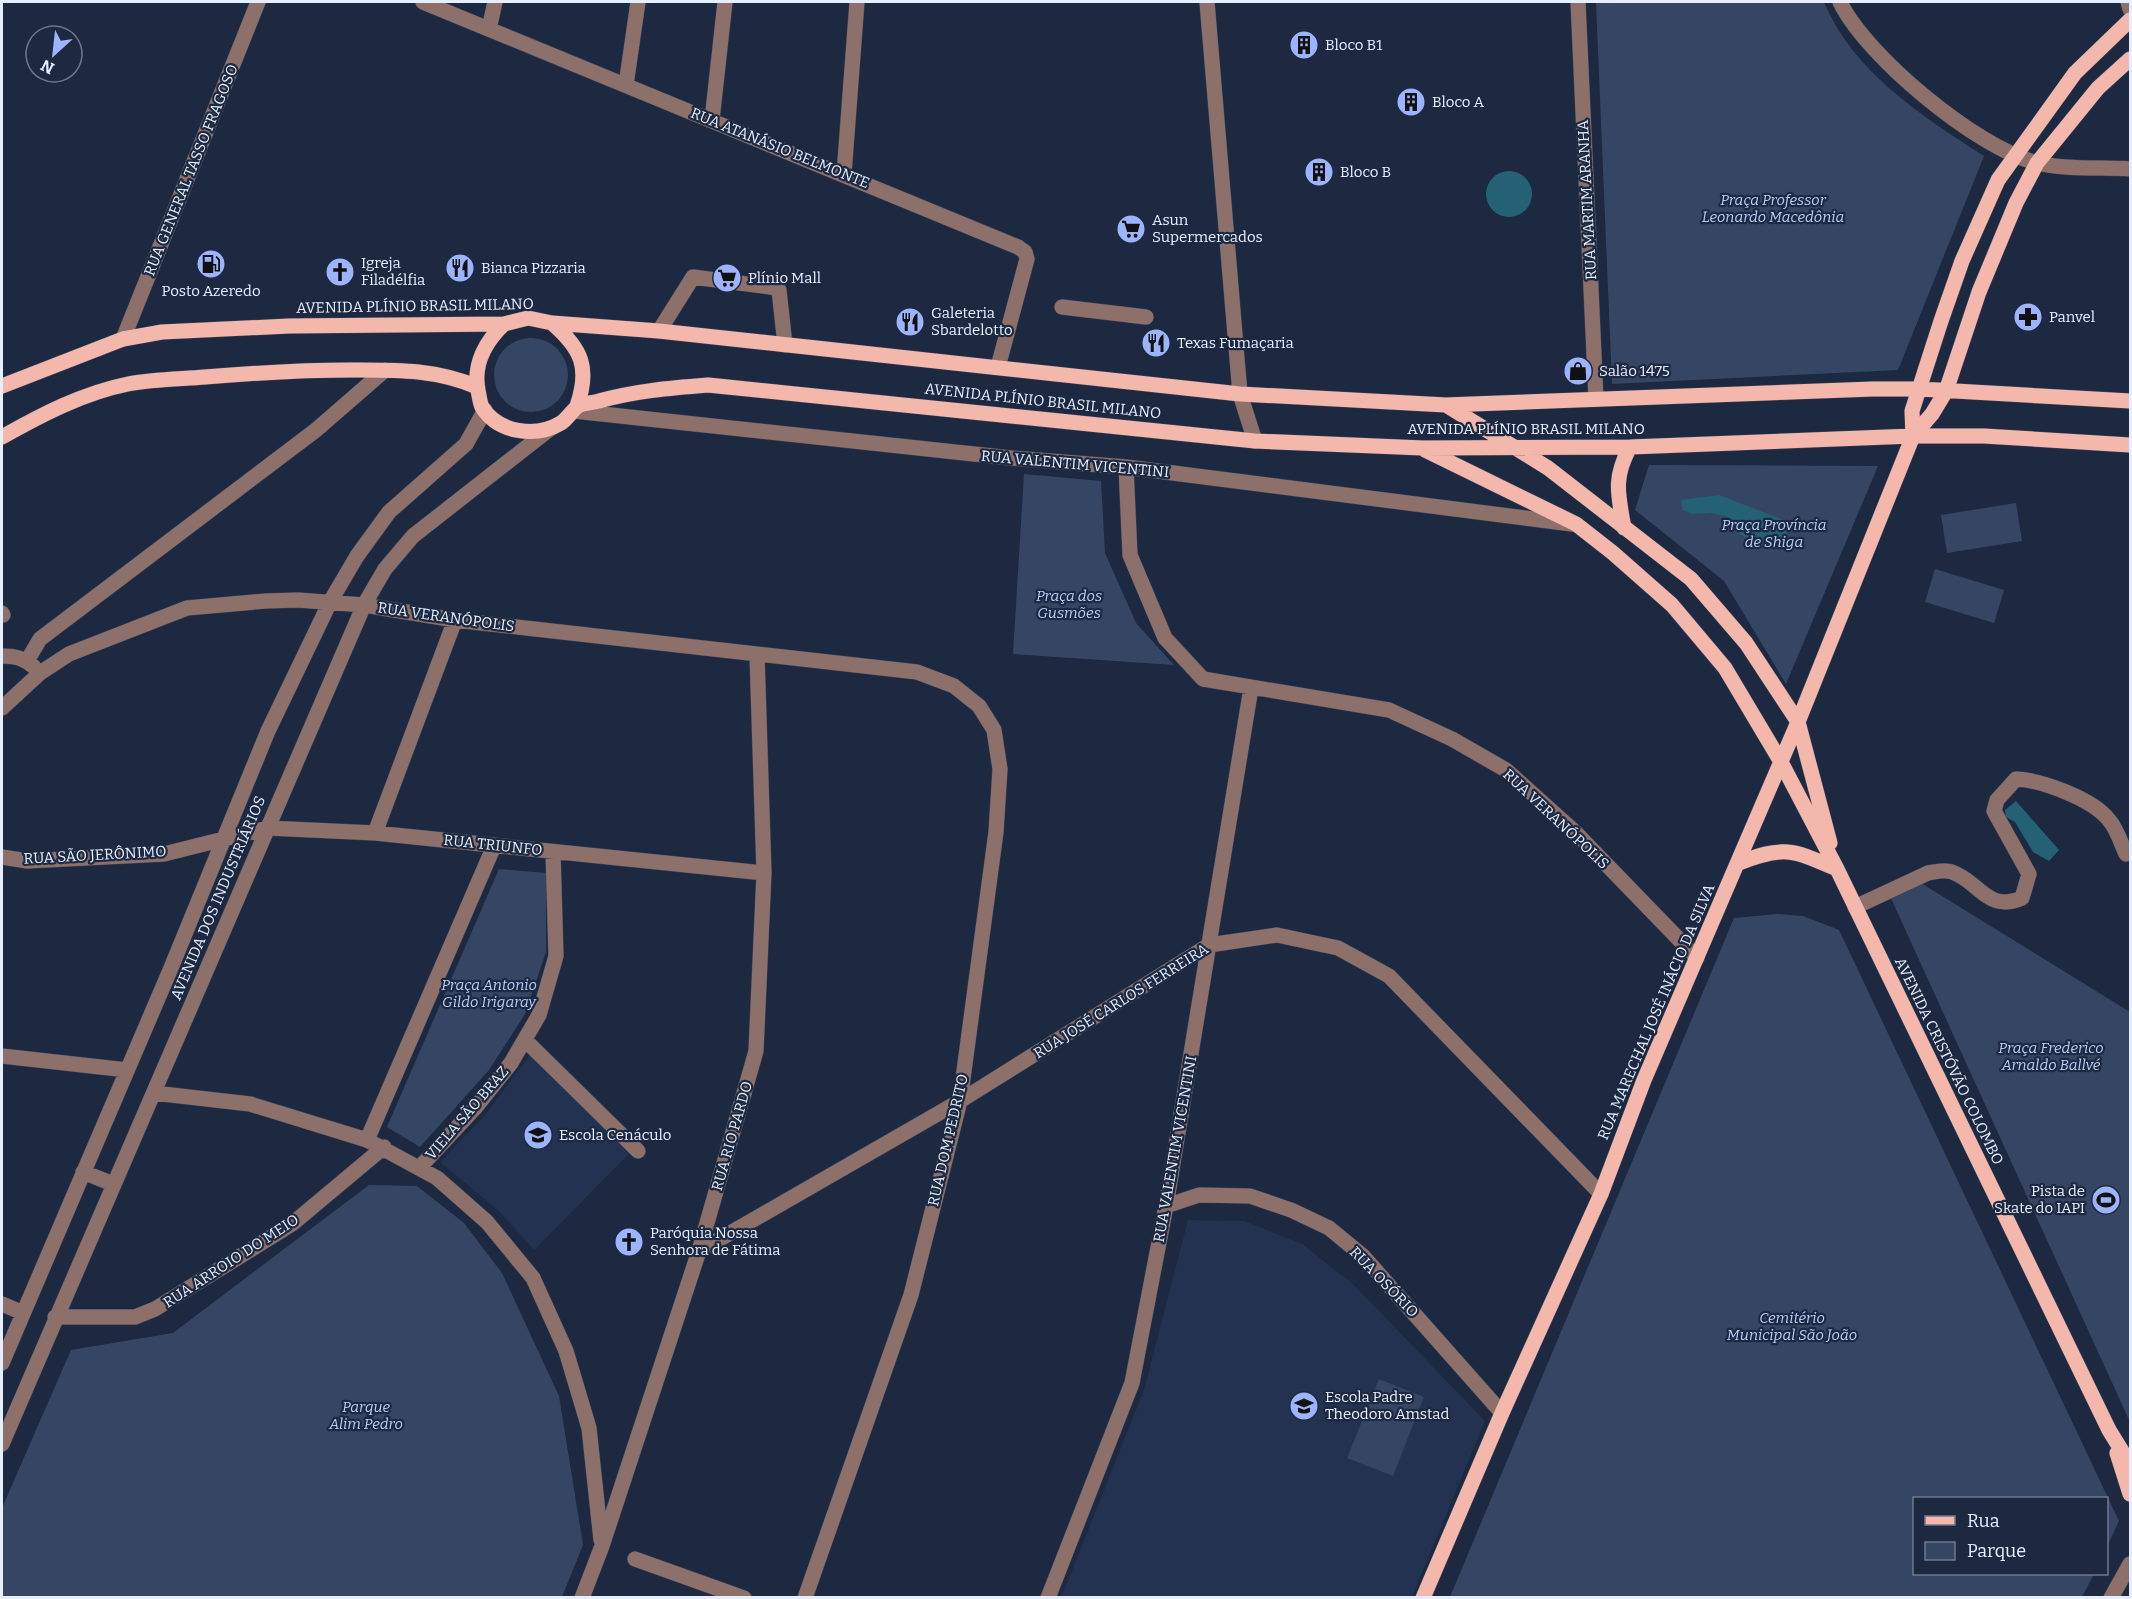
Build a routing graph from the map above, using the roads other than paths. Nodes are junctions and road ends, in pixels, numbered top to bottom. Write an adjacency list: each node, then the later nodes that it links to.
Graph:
1 (258, 2): 26 (street, RUA GENERAL TASSO FRAGOSO)
2 (423, 2): 13 (street, RUA ATANÁSIO BELMONTE)
3 (495, 2): 13 (street)
4 (638, 2): 15 (street)
5 (725, 2): 16 (street)
6 (857, 2): 20 (street)
7 (1207, 2): 34 (street)
8 (1578, 2): 35 (street, RUA MARTIM ARANHA)
9 (1840, 2): 17 (street)
10 (2128, 2): 11 (street)
11 (2130, 9)
12 (2130, 20): 17 (main road)
13 (489, 29): 15 (street, RUA ATANÁSIO BELMONTE)
14 (2130, 59): 18 (main road)
15 (626, 85): 16 (street, RUA ATANÁSIO BELMONTE)
16 (712, 120): 20 (street, RUA ATANÁSIO BELMONTE)
17 (2014, 156): 18 (street); 32 (main road)
18 (2037, 163): 19 (street); 33 (main road)
19 (2130, 169)
20 (844, 174): 28 (street, RUA ATANÁSIO BELMONTE)
21 (1062, 307): 22 (street)
22 (1146, 316)
23 (552, 323): 24 (main road, AVENIDA PLÍNIO BRASIL MILANO); 25 (main road, AVENIDA PLÍNIO BRASIL MILANO); 38 (main road)
24 (504, 324): 26 (main road, AVENIDA PLÍNIO BRASIL MILANO); 31 (main road)
25 (659, 332): 27 (main road, AVENIDA PLÍNIO BRASIL MILANO); 27 (street)
26 (123, 339): 30 (main road, AVENIDA PLÍNIO BRASIL MILANO)
27 (785, 345): 28 (main road, AVENIDA PLÍNIO BRASIL MILANO)
28 (998, 367): 34 (main road, AVENIDA PLÍNIO BRASIL MILANO)
29 (385, 370): 31 (main road); 42 (main road); 56 (street)
30 (2, 386)
31 (477, 387): 39 (main road)
32 (1920, 389): 33 (main road, AVENIDA PLÍNIO BRASIL MILANO); 35 (main road, AVENIDA PLÍNIO BRASIL MILANO); 41 (main road)
33 (1946, 391): 36 (main road, AVENIDA PLÍNIO BRASIL MILANO); 41 (main road)
34 (1240, 394): 37 (main road, AVENIDA PLÍNIO BRASIL MILANO); 43 (street)
35 (1596, 399): 37 (main road, AVENIDA PLÍNIO BRASIL MILANO)
36 (2130, 401)
37 (1446, 405): 45 (main road, AVENIDA CRISTÓVÃO COLOMBO)
38 (575, 409): 40 (main road, AVENIDA PLÍNIO BRASIL MILANO); 43 (main road, AVENIDA PLÍNIO BRASIL MILANO); 48 (street, RUA VALENTIM VICENTINI)
39 (485, 410): 40 (main road); 51 (street, AVENIDA DOS INDUSTRIÁRIOS)
40 (551, 428): 52 (street, AVENIDA DOS INDUSTRIÁRIOS)
41 (1913, 436): 44 (main road, AVENIDA PLÍNIO BRASIL MILANO); 46 (main road, AVENIDA PLÍNIO BRASIL MILANO); 61 (main road, RUA MARECHAL JOSÉ INÁCIO DA SILVA)
42 (2, 437)
43 (1255, 441): 47 (main road, AVENIDA PLÍNIO BRASIL MILANO)
44 (2130, 445)
45 (1510, 446): 46 (main road, AVENIDA PLÍNIO BRASIL MILANO); 47 (main road, AVENIDA PLÍNIO BRASIL MILANO); 50 (main road, AVENIDA CRISTÓVÃO COLOMBO)
46 (1630, 447): 50 (main road)
47 (1423, 448): 49 (main road, AVENIDA CRISTÓVÃO COLOMBO)
48 (1126, 467): 49 (street, RUA VALENTIM VICENTINI); 59 (street)
49 (1576, 524): 62 (main road, AVENIDA CRISTÓVÃO COLOMBO)
50 (1624, 528): 61 (main road, AVENIDA CRISTÓVÃO COLOMBO)
51 (330, 602): 52 (street, RUA VERANÓPOLIS); 58 (street, RUA VERANÓPOLIS); 65 (street, AVENIDA DOS INDUSTRIÁRIOS)
52 (364, 605): 53 (street, RUA VERANÓPOLIS); 63 (street, AVENIDA DOS INDUSTRIÁRIOS)
53 (455, 620): 54 (street, RUA VERANÓPOLIS); 64 (street)
54 (757, 655): 57 (street, RUA VERANÓPOLIS); 72 (street, RUA RIO PARDO)
55 (2, 656): 56 (street)
56 (27, 660): 58 (street)
57 (917, 672): 80 (street, RUA DOM PEDRITO)
58 (40, 673): 60 (street, RUA VERANÓPOLIS)
59 (1251, 688): 74 (street, RUA VALENTIM VICENTINI); 75 (street, RUA VERANÓPOLIS)
60 (2, 708)
61 (1798, 722): 62 (main road, RUA MARECHAL JOSÉ INÁCIO DA SILVA); 71 (main road, AVENIDA CRISTÓVÃO COLOMBO)
62 (1781, 762): 70 (main road, RUA MARECHAL JOSÉ INÁCIO DA SILVA); 71 (main road, AVENIDA CRISTÓVÃO COLOMBO)
63 (268, 828): 64 (street, RUA TRIUNFO); 65 (street, RUA TRIUNFO); 79 (street, AVENIDA DOS INDUSTRIÁRIOS)
64 (375, 833): 66 (street, RUA TRIUNFO)
65 (222, 840): 69 (street, RUA SÃO JERÔNIMO); 78 (street, AVENIDA DOS INDUSTRIÁRIOS)
66 (494, 846): 67 (street, RUA TRIUNFO); 81 (street)
67 (553, 852): 72 (street, RUA TRIUNFO); 76 (street, VIELA SÃO BRAZ)
68 (2126, 854): 73 (street)
69 (2, 857)
70 (1739, 863): 71 (main road); 75 (main road, RUA MARECHAL JOSÉ INÁCIO DA SILVA)
71 (1837, 869): 73 (main road, AVENIDA CRISTÓVÃO COLOMBO)
72 (764, 873): 89 (street, RUA RIO PARDO)
73 (1855, 907): 95 (main road, AVENIDA CRISTÓVÃO COLOMBO)
74 (1209, 945): 80 (street, RUA JOSÉ CARLOS FERREIRA); 87 (street, RUA JOSÉ CARLOS FERREIRA); 88 (street, RUA VALENTIM VICENTINI)
75 (1697, 958): 87 (main road, RUA MARECHAL JOSÉ INÁCIO DA SILVA)
76 (525, 1040): 83 (street); 84 (street, VIELA SÃO BRAZ)
77 (2, 1056): 78 (street)
78 (127, 1070): 85 (street, AVENIDA DOS INDUSTRIÁRIOS)
79 (154, 1093): 81 (street); 86 (street, AVENIDA DOS INDUSTRIÁRIOS)
80 (960, 1101): 89 (street, RUA JOSÉ CARLOS FERREIRA); 104 (street, RUA DOM PEDRITO)
81 (367, 1140): 82 (street)
82 (384, 1147): 84 (street); 92 (street, RUA ARROIO DO MEIO)
83 (638, 1151)
84 (420, 1167): 99 (street)
85 (83, 1172): 86 (street); 91 (street, AVENIDA DOS INDUSTRIÁRIOS)
86 (113, 1184): 92 (street, AVENIDA DOS INDUSTRIÁRIOS)
87 (1600, 1194): 94 (main road, RUA MARECHAL JOSÉ INÁCIO DA SILVA)
88 (1166, 1206): 94 (street, RUA OSÓRIO); 105 (street, RUA VALENTIM VICENTINI)
89 (699, 1251): 99 (street, RUA RIO PARDO)
90 (2, 1304): 91 (street)
91 (22, 1313): 93 (street, AVENIDA DOS INDUSTRIÁRIOS)
92 (55, 1317): 96 (street, AVENIDA DOS INDUSTRIÁRIOS)
93 (2, 1364)
94 (1502, 1413): 106 (main road, RUA MARECHAL JOSÉ INÁCIO DA SILVA)
95 (2109, 1430): 97 (main road, AVENIDA CRISTÓVÃO COLOMBO); 98 (main road, AVENIDA CRISTÓVÃO COLOMBO)
96 (2, 1444)
97 (2130, 1464)
98 (2130, 1494)
99 (602, 1546): 102 (street, RUA RIO PARDO)
100 (635, 1559): 103 (street)
101 (2130, 1564): 107 (street)
102 (582, 1598)
103 (744, 1598)
104 (805, 1598)
105 (1048, 1598)
106 (1423, 1598)
107 (2111, 1598)

